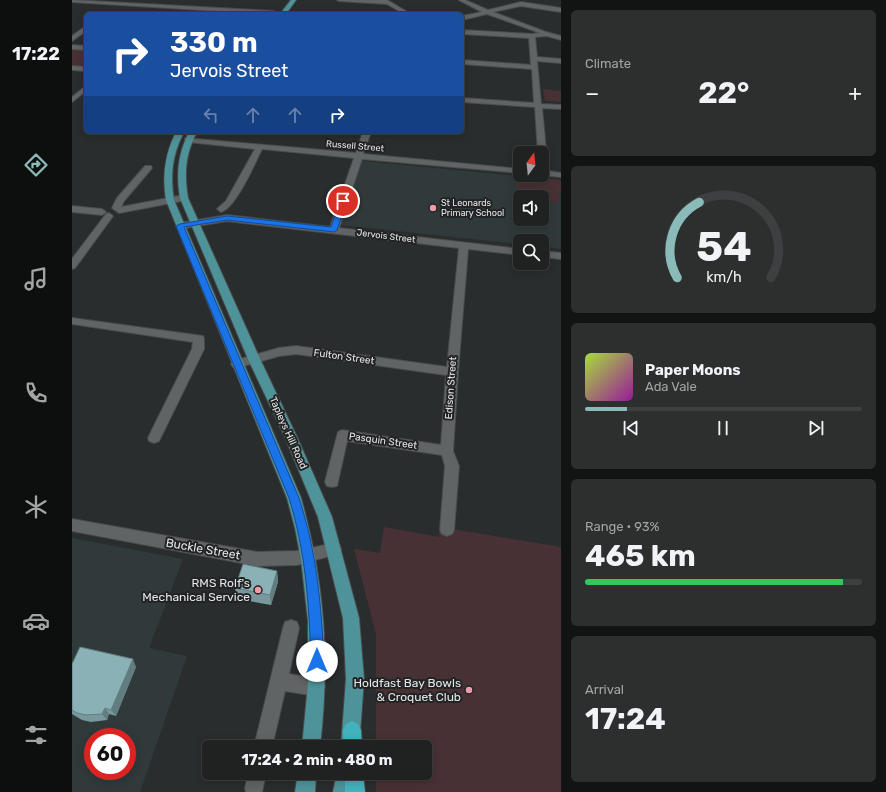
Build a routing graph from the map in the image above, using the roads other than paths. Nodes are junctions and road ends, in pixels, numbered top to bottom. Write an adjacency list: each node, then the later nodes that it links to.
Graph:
1 (73, 0): 9 (street)
2 (294, 0): 13 (main road)
3 (339, 0): 7 (street)
4 (382, 0): 7 (street)
5 (461, 0): 15 (street)
6 (514, 0): 8 (street)
7 (388, 3): 14 (street)
8 (521, 4): 10 (street); 15 (street)
9 (175, 7): 11 (street); 12 (street)
10 (561, 10)
11 (169, 12)
12 (275, 12)
13 (285, 12)
14 (404, 12)
15 (487, 12): 16 (street); 19 (street)
16 (464, 18)
17 (84, 30): 22 (street)
18 (464, 32): 20 (street)
19 (547, 34): 20 (street); 21 (street)
20 (532, 36): 25 (street)
21 (561, 38)
22 (72, 39)
23 (72, 47): 24 (street)
24 (84, 48)
25 (534, 59): 26 (street); 28 (street)
26 (561, 61)
27 (464, 62): 28 (street)
28 (534, 67): 34 (street)
29 (72, 68): 30 (street)
30 (84, 69)
31 (84, 90): 32 (street)
32 (72, 100)
33 (464, 100): 34 (street)
34 (538, 105): 35 (street); 40 (street)
35 (561, 107)
36 (179, 134): 48 (main road, Tapleys Hill Road)
37 (192, 134): 39 (main road, Tapleys Hill Road)
38 (366, 134): 42 (street)
39 (188, 140): 41 (street, Russell Street); 47 (main road, Tapleys Hill Road)
40 (541, 146)
41 (259, 148): 42 (street, Russell Street); 51 (street)
42 (358, 156): 44 (street, Russell Street); 55 (street)
43 (148, 168): 50 (street)
44 (513, 170)
45 (549, 173): 46 (street)
46 (561, 174)
47 (184, 198): 48 (street); 53 (main road, Tapleys Hill Road)
48 (170, 200): 50 (street); 54 (main road, Tapleys Hill Road)
49 (72, 209): 52 (street)
50 (118, 209): 52 (street)
51 (221, 209)
52 (106, 214): 60 (street)
53 (194, 223): 54 (street, Jervois Street); 55 (street, Jervois Street); 62 (main road, Tapleys Hill Road)
54 (180, 226): 63 (main road, Tapleys Hill Road)
55 (334, 230): 56 (street, Jervois Street)
56 (464, 246): 57 (street, Jervois Street); 64 (street, Edison Street)
57 (513, 251)
58 (549, 255): 59 (street)
59 (561, 256)
60 (72, 266)
61 (72, 321): 65 (street)
62 (254, 359): 63 (street, Fulton Street); 64 (street, Fulton Street); 70 (main road, Tapleys Hill Road)
63 (237, 364): 71 (main road, Tapleys Hill Road)
64 (452, 372): 66 (street, Edison Street)
65 (154, 438)
66 (447, 451): 67 (street, Pasquin Street); 69 (street, Edison Street)
67 (332, 482)
68 (72, 525): 71 (street, Buckle Street)
69 (447, 530)
70 (334, 549): 71 (street, Buckle Street); 77 (main road, Tapleys Hill Road)
71 (309, 555): 74 (main road, Tapleys Hill Road)
72 (290, 628): 73 (street)
73 (278, 680): 74 (street); 75 (street)
74 (316, 687): 76 (main road, Tapleys Hill Road)
75 (265, 740)
76 (312, 740)
77 (352, 740)
78 (306, 780): 81 (main road)
79 (345, 780): 82 (main road)
80 (354, 780): 83 (highway)
81 (305, 792)
82 (343, 792)
83 (355, 792)

